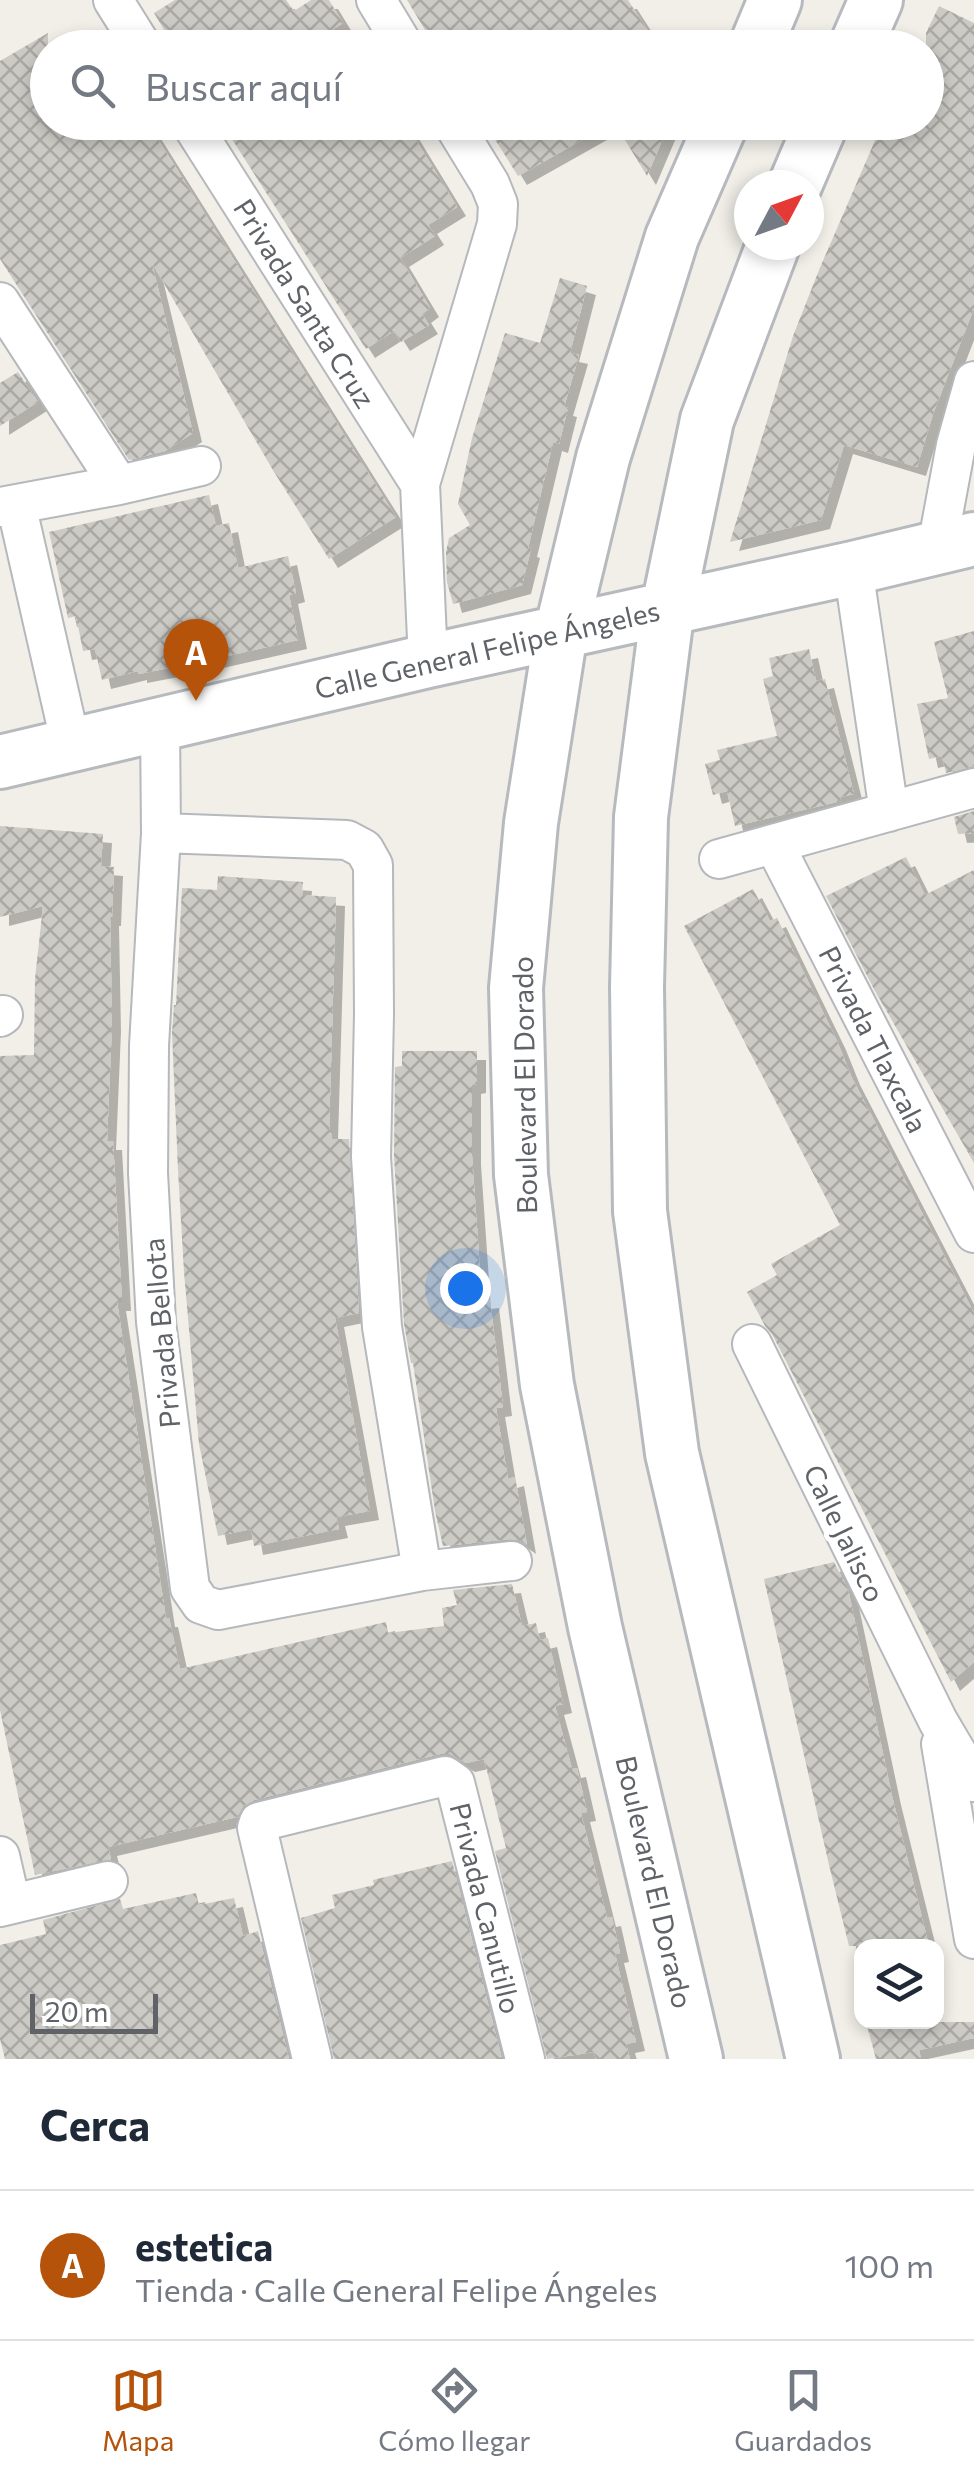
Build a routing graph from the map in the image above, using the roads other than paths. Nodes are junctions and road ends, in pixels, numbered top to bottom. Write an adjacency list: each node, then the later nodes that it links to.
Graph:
1 (112, 0): 5 (street)
2 (376, 0): 6 (street)
3 (776, 0): 7 (main road)
4 (876, 0): 8 (main road)
5 (131, 30)
6 (394, 30)
7 (763, 30)
8 (863, 30)
9 (201, 140): 18 (street, Privada Santa Cruz)
10 (463, 140): 18 (street, Privada Santa Cruz)
11 (714, 140): 24 (main road, Boulevard El Dorado)
12 (814, 140): 13 (main road)
13 (801, 170)
14 (767, 260): 23 (main road)
15 (0, 302): 19 (street)
16 (974, 381): 21 (street)
17 (201, 466): 19 (street)
18 (420, 484): 25 (street, Privada Santa Cruz)
19 (119, 485): 20 (street)
20 (8, 505): 27 (street)
21 (955, 543): 22 (main road, Calle General Felipe Ángeles)
22 (854, 568): 23 (main road, Calle General Felipe Ángeles); 30 (street)
23 (668, 607): 24 (main road, Calle General Felipe Ángeles); 47 (main road)
24 (562, 632): 25 (main road, Calle General Felipe Ángeles); 46 (main road, Boulevard El Dorado)
25 (428, 661): 26 (main road, Calle General Felipe Ángeles)
26 (160, 724): 27 (main road, Calle General Felipe Ángeles); 31 (street, Privada Bellota)
27 (71, 744): 28 (main road, Calle General Felipe Ángeles)
28 (0, 762)
29 (974, 788): 30 (street)
30 (889, 812): 32 (street)
31 (162, 832): 37 (street); 37 (street, Privada Bellota)
32 (774, 844): 33 (street); 34 (street, Privada Tlaxcala)
33 (719, 859)
34 (974, 1234)
35 (752, 1344): 38 (street, Calle Jalisco)
36 (512, 1561): 37 (street, Privada Bellota)
37 (422, 1571)
38 (938, 1721): 39 (street, Calle Jalisco); 43 (street, Calle Jalisco)
39 (974, 1782)
40 (0, 1856): 42 (street)
41 (108, 1881): 42 (street)
42 (6, 1905)
43 (974, 1939)
44 (312, 2059): 45 (street, Privada Canutillo)
45 (525, 2059)
46 (696, 2059)
47 (813, 2059)

